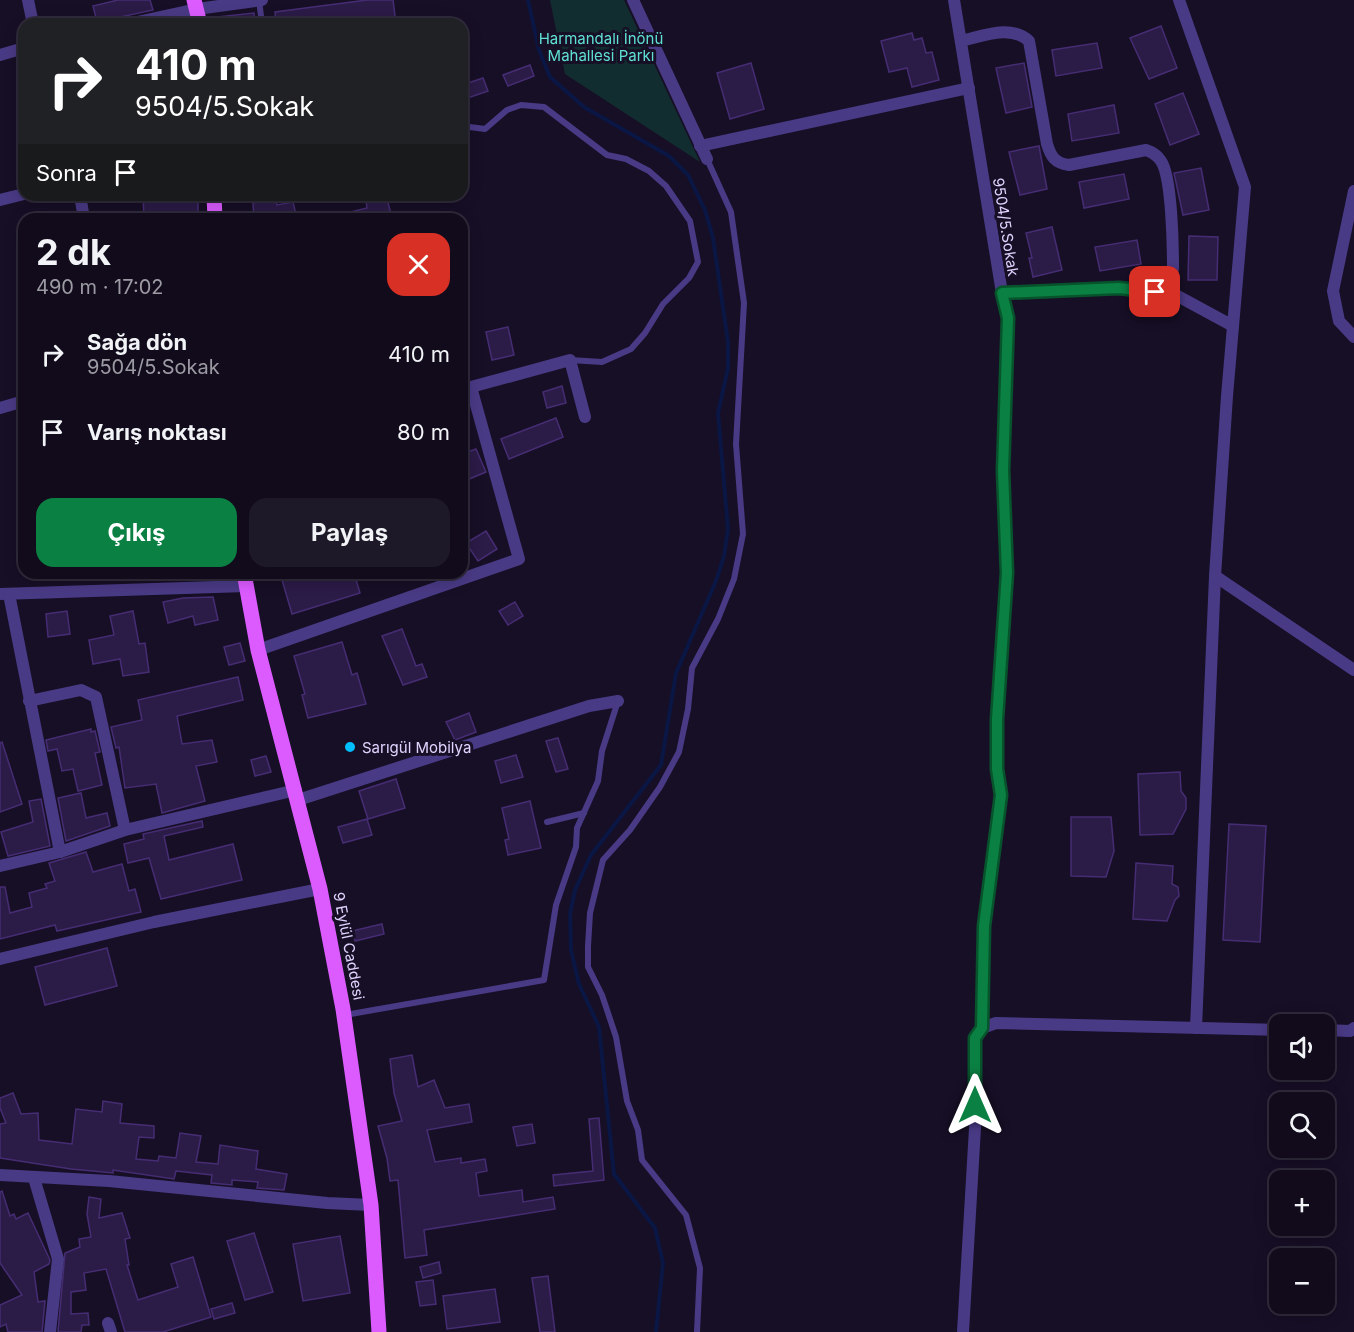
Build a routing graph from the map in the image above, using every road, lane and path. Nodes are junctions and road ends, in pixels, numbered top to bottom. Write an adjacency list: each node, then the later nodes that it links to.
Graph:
1 (28, 0): 7 (street)
2 (260, 0): 6 (street); 9 (lane)
3 (633, 0): 15 (street)
4 (954, 0): 10 (street, 9504/5.Sokak)
5 (1179, 0): 22 (street)
6 (197, 11): 8 (street)
7 (32, 18)
8 (160, 18)
9 (262, 18)
10 (961, 41): 13 (street, 9504/5.Sokak); 20 (street)
11 (18, 50): 12 (street)
12 (0, 55)
13 (969, 88): 15 (street); 21 (street, 9504/5.Sokak)
14 (468, 127): 24 (lane)
15 (700, 146): 16 (street)
16 (707, 159): 56 (lane)
17 (1354, 191): 23 (street)
18 (18, 196): 19 (street)
19 (0, 200)
20 (1173, 268)
21 (1002, 293): 22 (street, 9504/5.Sokak); 46 (lane)
22 (1233, 326): 28 (street)
23 (1354, 337)
24 (570, 360): 27 (street); 29 (street)
25 (18, 403): 26 (street)
26 (0, 408)
27 (585, 417)
28 (1215, 576): 34 (street); 47 (street)
29 (468, 577)
30 (462, 579): 33 (street)
31 (245, 580): 32 (street); 33 (main road, 9 Eylül Caddesi)
32 (4, 594): 35 (street)
33 (258, 650): 37 (main road, 9 Eylül Caddesi)
34 (1354, 670)
35 (29, 701): 40 (street); 41 (street)
36 (618, 701): 37 (street); 38 (lane)
37 (297, 795): 40 (street); 43 (main road, 9 Eylül Caddesi)
38 (584, 813): 39 (lane); 45 (lane)
39 (547, 822)
40 (125, 830): 41 (street)
41 (60, 852): 42 (street)
42 (1, 863)
43 (320, 889): 44 (street); 45 (main road, 9 Eylül Caddesi)
44 (0, 959)
45 (344, 1016): 53 (main road, 9 Eylül Caddesi)
46 (982, 1028): 47 (street); 57 (street)
47 (1196, 1028): 49 (street)
48 (1354, 1028): 50 (street)
49 (1269, 1029)
50 (1335, 1030)
51 (0, 1175): 52 (street)
52 (34, 1178): 53 (street); 54 (street)
53 (371, 1205): 55 (main road, 9 Eylül Caddesi)
54 (50, 1332)
55 (379, 1332)
56 (697, 1332)
57 (963, 1332)

